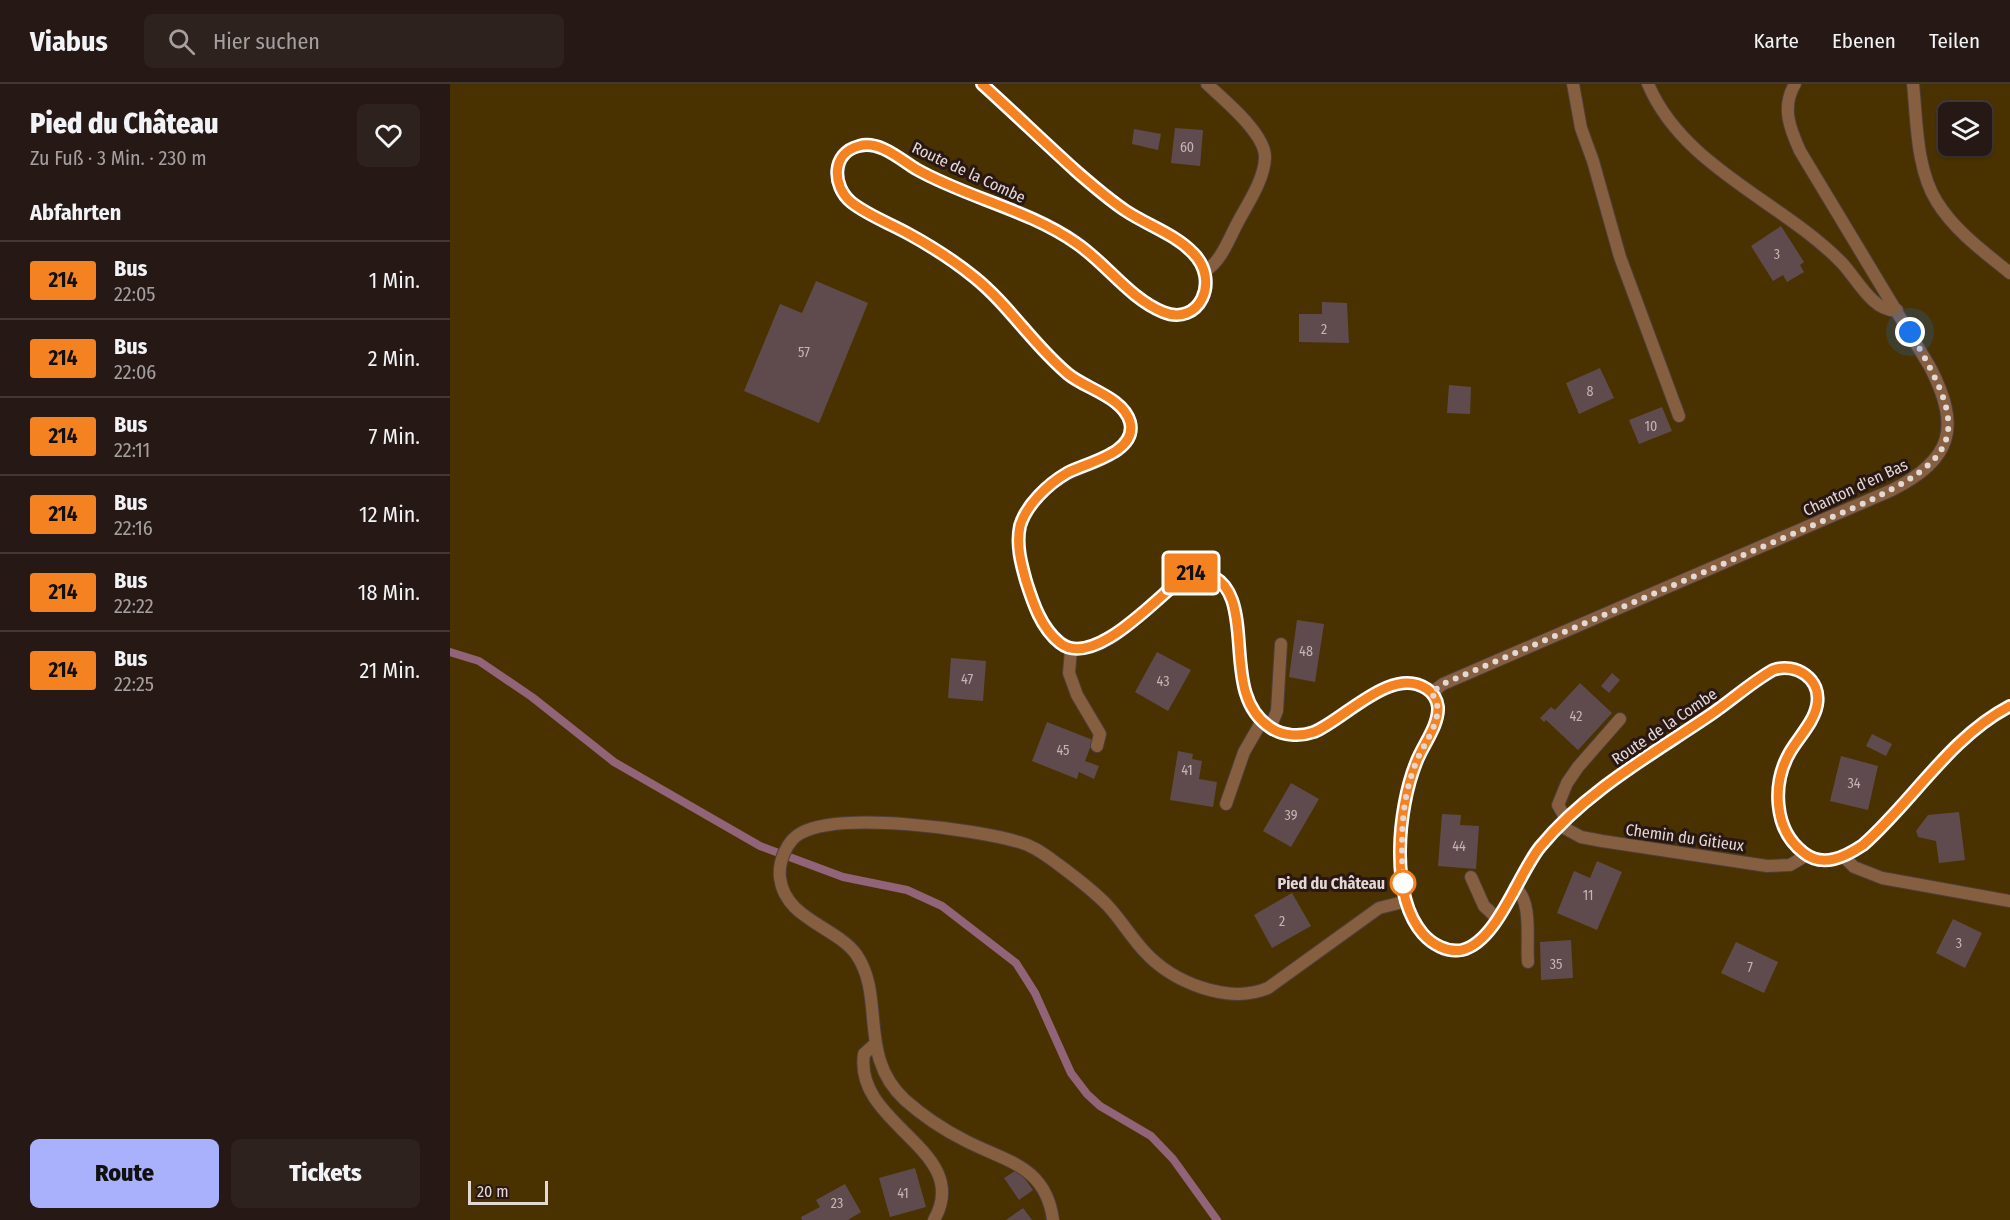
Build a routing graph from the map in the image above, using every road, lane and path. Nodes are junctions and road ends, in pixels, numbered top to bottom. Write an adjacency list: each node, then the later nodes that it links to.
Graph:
1 (982, 84): 7 (street)
2 (1207, 84): 7 (street)
3 (1573, 84): 10 (street)
4 (1648, 84): 9 (street)
5 (1795, 84): 9 (street, Chanton d'en Bas)
6 (1913, 84): 8 (street)
7 (1206, 271): 12 (street, Route de la Combe)
8 (2010, 273)
9 (1897, 310): 13 (street, Chanton d'en Bas)
10 (1679, 416)
11 (1281, 644): 16 (street)
12 (1071, 649): 16 (street); 17 (street)
13 (1431, 693): 16 (street); 25 (street, Route de la Combe)
14 (2010, 706): 21 (street)
15 (1620, 719): 19 (street)
16 (1266, 724): 18 (street)
17 (1097, 747)
18 (1226, 804)
19 (1562, 822): 20 (street, Chemin du Gitieux); 20 (street, Route de la Combe); 23 (street, Route de la Combe)
20 (1807, 855): 21 (street)
21 (1844, 857): 24 (street)
22 (1471, 877): 26 (street)
23 (1515, 887): 26 (street, Route de la Combe); 27 (street)
24 (2010, 901)
25 (1407, 902): 26 (street, Route de la Combe); 28 (street)
26 (1497, 918)
27 (1527, 962)
28 (875, 1044): 29 (street); 30 (street)
29 (934, 1220)
30 (1053, 1220)

